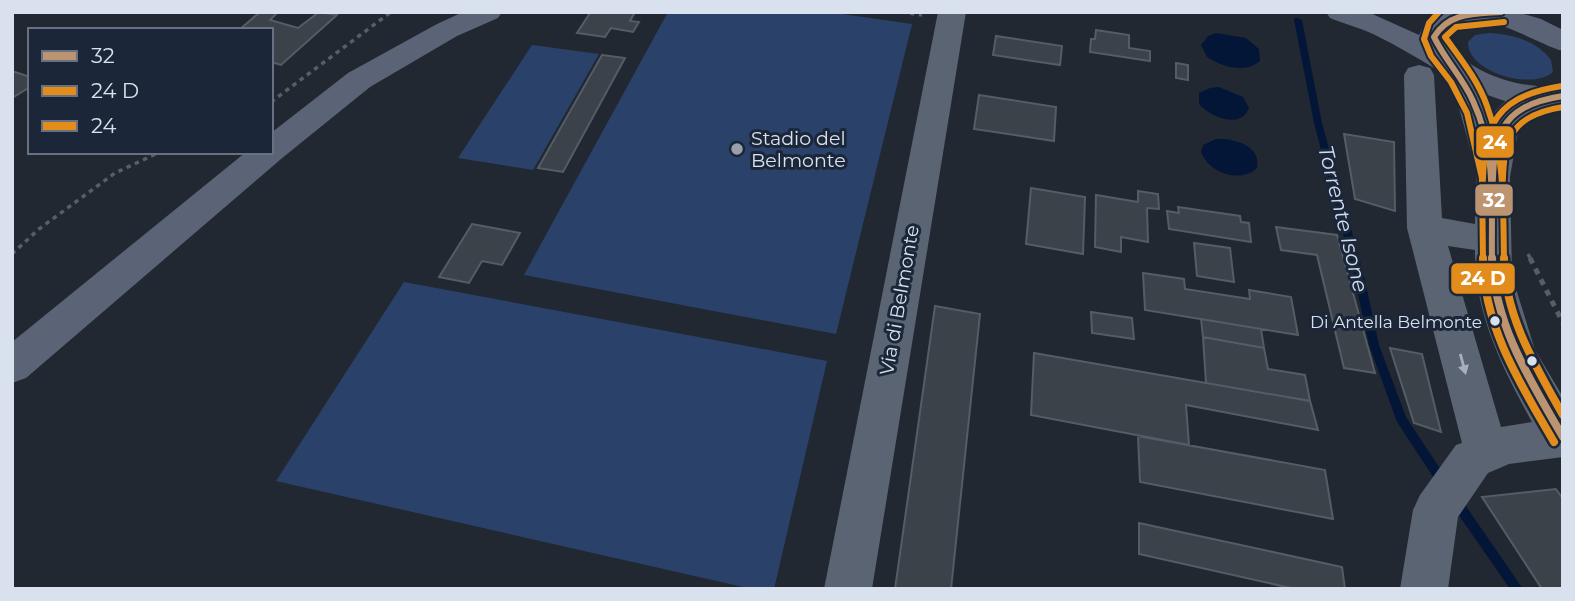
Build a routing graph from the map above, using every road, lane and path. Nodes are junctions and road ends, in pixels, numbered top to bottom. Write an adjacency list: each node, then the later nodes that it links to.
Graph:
1 (391, 12): 11 (path)
2 (488, 12): 12 (main road)
3 (952, 12): 23 (street, Via di Belmonte)
4 (1340, 12): 9 (main road)
5 (1372, 12): 7 (main road)
6 (1495, 13): 7 (main road); 8 (main road)
7 (1454, 17): 9 (main road)
8 (1563, 42)
9 (1433, 68): 10 (main road); 15 (street); 16 (street)
10 (1551, 97): 15 (street)
11 (273, 100)
12 (273, 149)
13 (156, 154): 18 (path)
14 (266, 154): 20 (main road)
15 (1493, 177): 17 (street)
16 (1425, 228): 17 (street); 22 (street, one-way to 22)
17 (1509, 241): 19 (path); 21 (street)
18 (12, 254)
19 (1563, 323)
20 (12, 366)
21 (1563, 437): 22 (street)
22 (1459, 480): 24 (street)
23 (848, 589)
24 (1424, 589)

